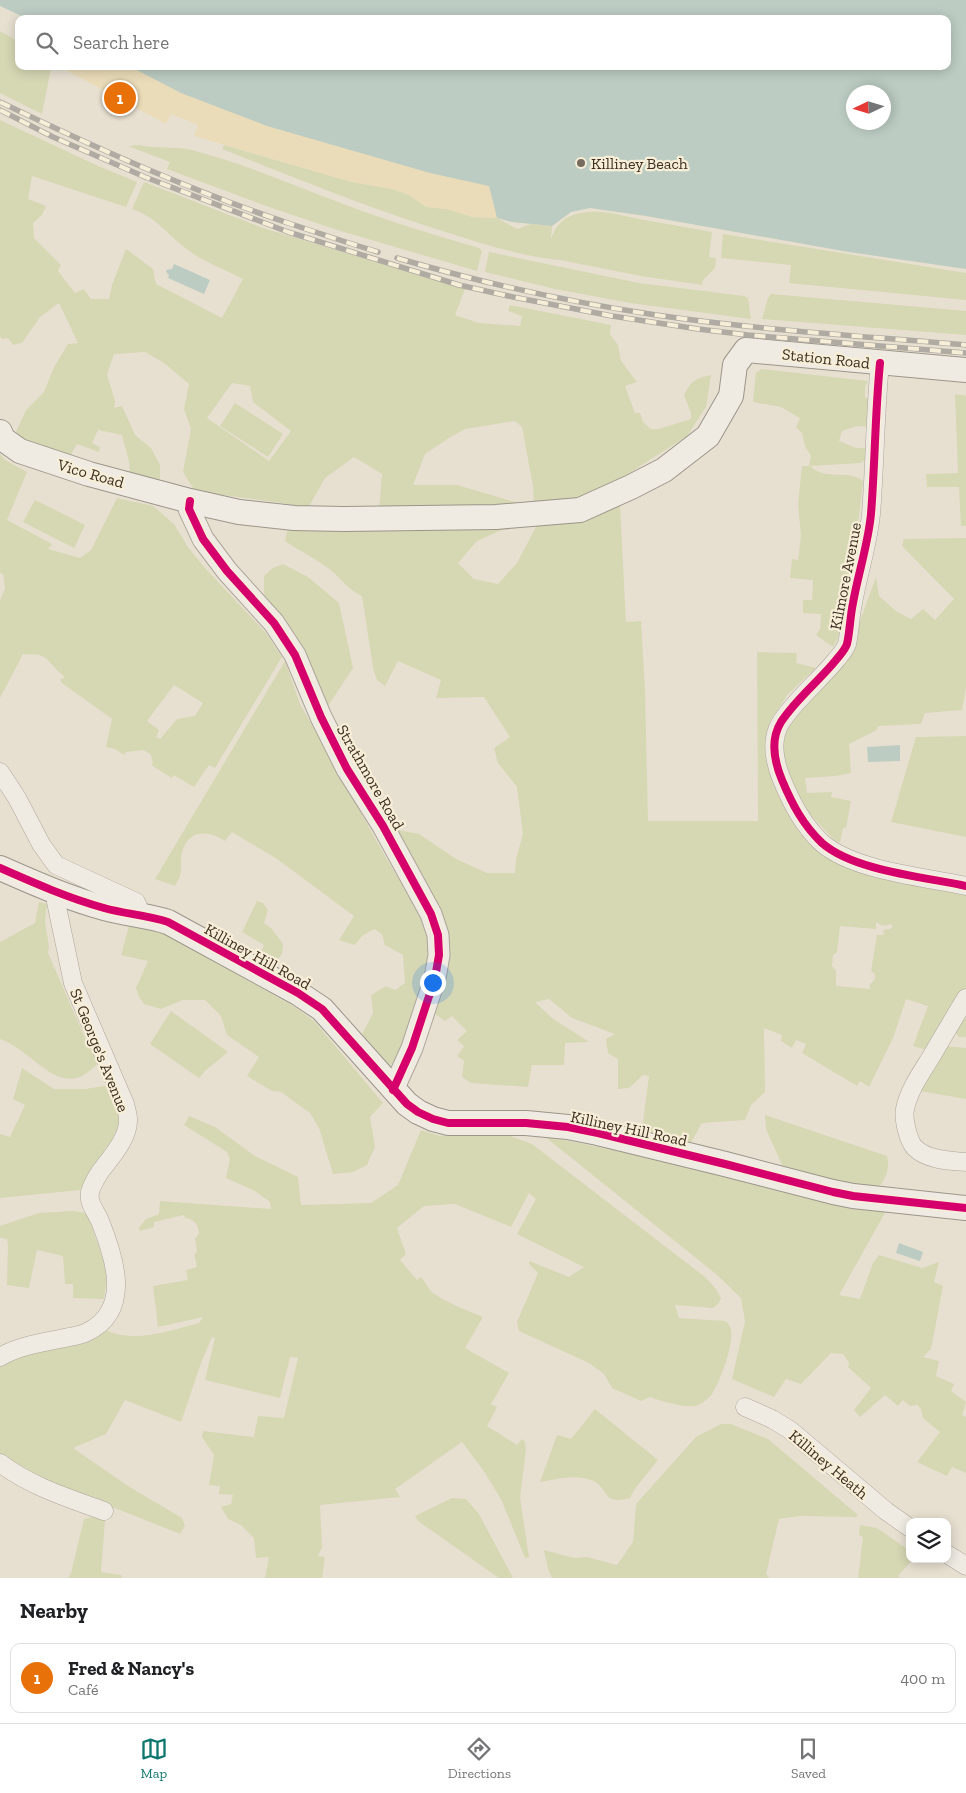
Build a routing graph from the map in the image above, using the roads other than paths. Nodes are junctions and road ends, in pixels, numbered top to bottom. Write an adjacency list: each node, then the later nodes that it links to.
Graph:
1 (966, 370): 2 (main road, Station Road)
2 (879, 377): 4 (main road, Station Road); 7 (street, Kilmore Avenue)
3 (0, 432): 4 (main road, Vico Road)
4 (190, 501): 11 (street, Strathmore Road)
5 (0, 772): 9 (street)
6 (0, 868): 8 (main road, Killiney Hill Road)
7 (966, 886)
8 (57, 892): 9 (main road, Killiney Hill Road); 14 (street, St George's Avenue)
9 (142, 916): 11 (main road, Killiney Hill Road)
10 (966, 998): 12 (street)
11 (393, 1090): 13 (main road, Killiney Hill Road)
12 (966, 1162)
13 (966, 1208)
14 (0, 1357)
15 (745, 1407): 18 (street, Killiney Heath)
16 (0, 1463): 17 (street)
17 (104, 1510)
18 (906, 1525)
19 (951, 1557): 20 (street)
20 (966, 1566)

